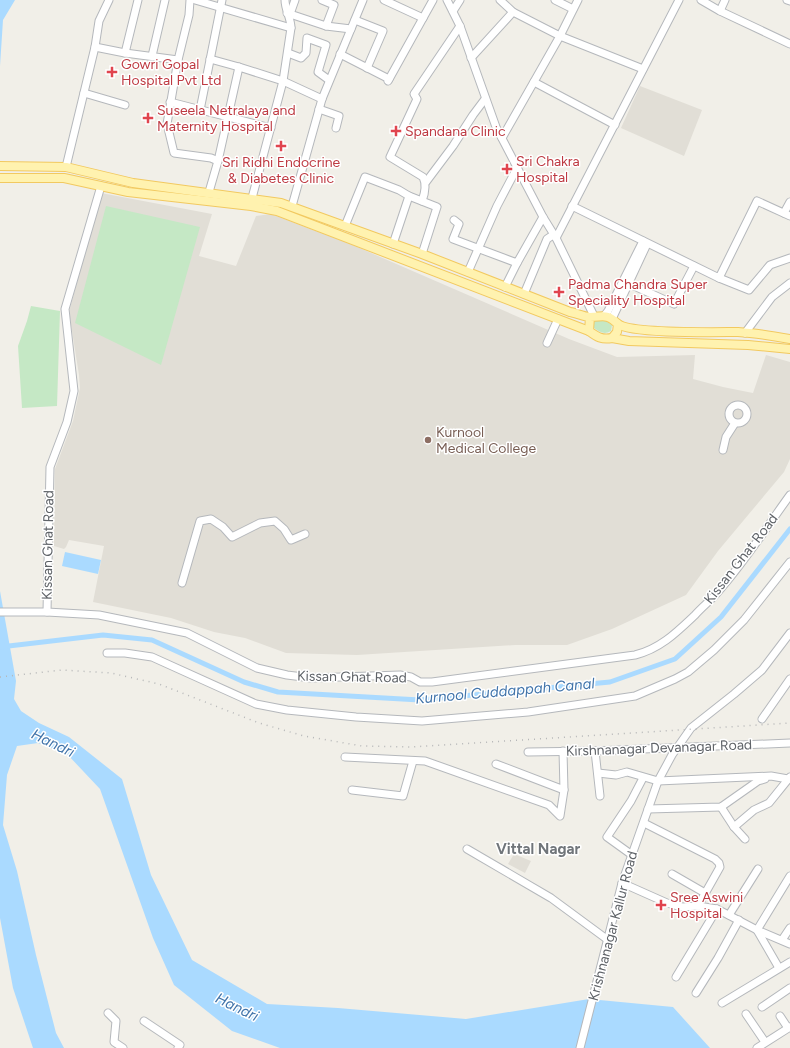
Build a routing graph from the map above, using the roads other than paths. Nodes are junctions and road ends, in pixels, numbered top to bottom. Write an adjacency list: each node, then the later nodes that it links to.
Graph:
1 (109, 0): 35 (street)
2 (138, 0): 36 (street)
3 (164, 0): 39 (street)
4 (190, 0): 42 (street)
5 (196, 0): 21 (street)
6 (222, 0): 21 (street)
7 (296, 0): 26 (street)
8 (322, 0): 29 (street)
9 (363, 0): 28 (street)
10 (384, 0): 27 (street)
11 (433, 0): 27 (street)
12 (447, 0): 23 (street)
13 (460, 0): 23 (street)
14 (500, 0): 25 (street)
15 (555, 0): 22 (street)
16 (578, 0): 22 (street)
17 (679, 0): 45 (street)
18 (701, 0): 24 (street)
19 (725, 0): 24 (street)
20 (284, 1): 26 (street)
21 (220, 8): 31 (street); 41 (street)
22 (573, 9): 33 (street)
23 (453, 11): 30 (street)
24 (720, 11): 34 (street)
25 (513, 12): 33 (street); 40 (street)
26 (289, 14): 29 (street); 31 (street)
27 (423, 18): 44 (street)
28 (355, 20): 32 (street); 44 (street)
29 (326, 26): 32 (street)
30 (460, 26): 40 (street); 67 (street)
31 (291, 28): 37 (street)
32 (351, 29): 38 (street)
33 (560, 36): 45 (street); 48 (street)
34 (790, 42)
35 (95, 47): 36 (street); 49 (street)
36 (125, 53): 39 (street)
37 (288, 53): 46 (street); 47 (street)
38 (340, 54): 44 (street); 46 (street)
39 (152, 56): 42 (street)
40 (471, 58): 50 (street)
41 (210, 59): 43 (street); 55 (street)
42 (178, 60): 52 (street)
43 (239, 67): 47 (street); 56 (street)
44 (367, 68)
45 (643, 69): 57 (street)
46 (329, 80): 51 (street)
47 (283, 81): 51 (street); 58 (street)
48 (534, 82): 57 (street); 60 (street)
49 (84, 93): 53 (street); 63 (street)
50 (485, 98): 60 (street); 67 (street)
51 (322, 100): 54 (street)
52 (170, 102): 55 (street); 61 (street)
53 (125, 105)
54 (319, 109): 59 (street); 75 (street)
55 (200, 110): 56 (street)
56 (227, 116): 58 (street); 61 (street)
57 (615, 125): 76 (street)
58 (271, 128): 73 (street)
59 (336, 128)
60 (502, 138): 64 (street)
61 (218, 161): 70 (street)
62 (0, 166): 63 (main road)
63 (66, 167): 65 (main road)
64 (517, 168): 78 (street); 84 (street)
65 (91, 172): 68 (main road); 70 (main road)
66 (0, 178): 68 (main road)
67 (426, 182): 72 (street)
68 (89, 183): 69 (main road)
69 (101, 186): 73 (main road); 112 (street, Kissan Ghat Road)
70 (209, 192): 73 (main road)
71 (409, 196): 72 (street); 80 (street); 83 (street)
72 (422, 201): 85 (street)
73 (251, 202): 75 (main road); 97 (main road)
74 (790, 202): 77 (street)
75 (292, 206): 80 (main road)
76 (572, 206): 81 (street); 82 (street)
77 (787, 214): 90 (street)
78 (543, 217): 81 (street); 87 (street)
79 (454, 220): 84 (street)
80 (344, 226): 83 (main road)
81 (554, 236): 94 (street); 96 (street)
82 (645, 242): 88 (street); 91 (street)
83 (393, 244): 85 (main road)
84 (478, 248): 87 (street); 89 (street)
85 (422, 254): 89 (main road)
86 (790, 258): 90 (street)
87 (517, 263): 93 (street)
88 (694, 266): 90 (street); 91 (street)
89 (468, 272): 93 (main road)
90 (719, 278)
91 (625, 282): 95 (street); 98 (street)
92 (790, 283): 100 (street)
93 (505, 287): 94 (main road)
94 (524, 294): 96 (main road)
95 (604, 316): 96 (main road); 98 (main road)
96 (592, 317): 99 (main road)
97 (558, 319): 99 (main road); 103 (street)
98 (615, 321): 100 (main road); 101 (main road)
99 (589, 331): 101 (main road)
100 (745, 333): 102 (main road)
101 (612, 338): 104 (main road)
102 (790, 339)
103 (547, 343)
104 (790, 349)
105 (735, 423): 106 (street)
106 (723, 450)
107 (790, 496): 112 (street, Kissan Ghat Road)
108 (305, 534): 110 (street)
109 (790, 562): 114 (street)
110 (182, 583)
111 (0, 612): 112 (street)
112 (47, 612)
113 (790, 633): 118 (street, Krishnanagar Kallur Road)
114 (107, 653)
115 (790, 679): 116 (street)
116 (762, 719)
117 (790, 743): 118 (street, Kirshnanagar Devanagar Road)
118 (678, 747): 120 (street, Kirshnanagar Devanagar Road); 129 (street, Krishnanagar Kallur Road)
119 (563, 751): 120 (street, Kirshnanagar Devanagar Road); 121 (street, Kirshnanagar Devanagar Road); 131 (street)
120 (595, 751): 125 (street)
121 (528, 752)
122 (345, 757): 123 (street)
123 (413, 761): 130 (street); 131 (street)
124 (496, 764): 131 (street)
125 (598, 773): 127 (street); 132 (street)
126 (771, 776): 128 (street); 129 (street); 133 (street)
127 (643, 778): 129 (street); 139 (street)
128 (789, 778): 136 (street)
129 (658, 781): 134 (street, Krishnanagar Kallur Road)
130 (352, 790)
131 (564, 790)
132 (600, 796)
133 (721, 807): 134 (street); 136 (street)
134 (648, 809): 135 (street, Krishnanagar Kallur Road)
135 (644, 822): 139 (street, Krishnanagar Kallur Road); 144 (street)
136 (734, 826): 137 (street)
137 (745, 839)
138 (466, 849): 151 (street)
139 (632, 855): 143 (street, Krishnanagar Kallur Road)
140 (758, 869): 147 (street)
141 (672, 874): 144 (street)
142 (790, 876): 150 (street)
143 (622, 883): 145 (street); 151 (street, Krishnanagar Kallur Road)
144 (705, 893): 145 (street)
145 (698, 906): 146 (street)
146 (717, 909): 147 (street); 156 (street)
147 (729, 915): 148 (street)
148 (739, 920): 150 (street); 158 (street)
149 (790, 928): 152 (street)
150 (757, 930): 152 (street); 155 (street)
151 (608, 940): 169 (street, Krishnanagar Kallur Road)
152 (782, 940): 153 (street)
153 (790, 944)
154 (790, 962): 155 (street)
155 (779, 968): 159 (street)
156 (676, 977)
157 (790, 988): 160 (street)
158 (696, 993)
159 (722, 1003)
160 (762, 1007)
161 (108, 1013): 168 (street)
162 (746, 1014): 166 (street)
163 (780, 1016): 165 (street)
164 (144, 1021): 167 (street)
165 (789, 1027): 166 (street)
166 (765, 1042): 170 (street)
167 (181, 1047)
168 (123, 1048)
169 (580, 1048)
170 (757, 1048)

